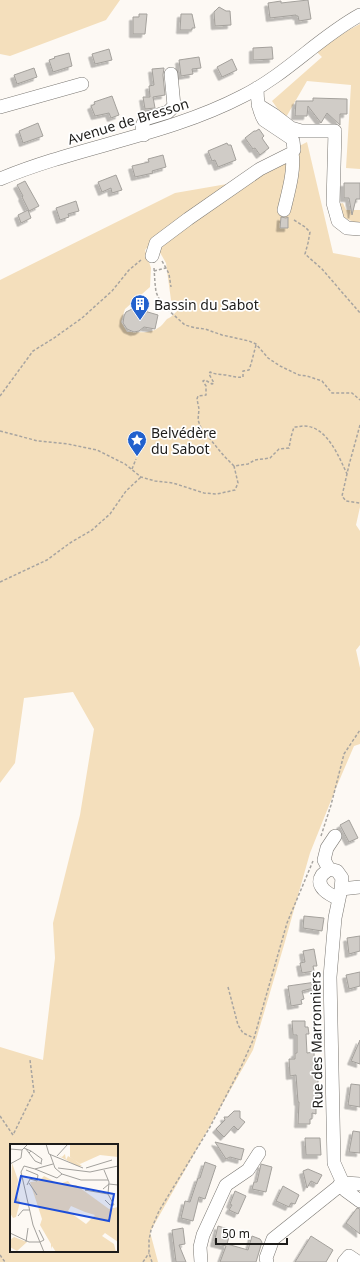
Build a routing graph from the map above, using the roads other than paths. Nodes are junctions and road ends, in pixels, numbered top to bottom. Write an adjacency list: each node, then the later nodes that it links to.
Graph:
1 (360, 15): 4 (street, Avenue de Bresson)
2 (170, 74): 7 (street)
3 (82, 84): 6 (street)
4 (257, 88): 5 (street); 7 (street, Avenue de Bresson)
5 (258, 105): 8 (street); 11 (street)
6 (0, 108)
7 (144, 135): 9 (street, Avenue de Bresson)
8 (292, 153): 10 (street); 12 (street)
9 (0, 179)
10 (284, 210)
11 (360, 229)
12 (152, 256)
13 (335, 836): 14 (street)
14 (322, 862): 16 (street, Rue des Marronniers); 16 (street)
15 (360, 887): 16 (street)
16 (340, 894): 18 (street, Rue des Marronniers)
17 (259, 1152): 21 (street)
18 (343, 1182): 19 (street); 20 (street, Rue des Marronniers); 22 (street)
19 (360, 1184)
20 (360, 1202)
21 (201, 1262)
22 (266, 1262)
23 (344, 1262): 24 (street)
24 (358, 1262)

